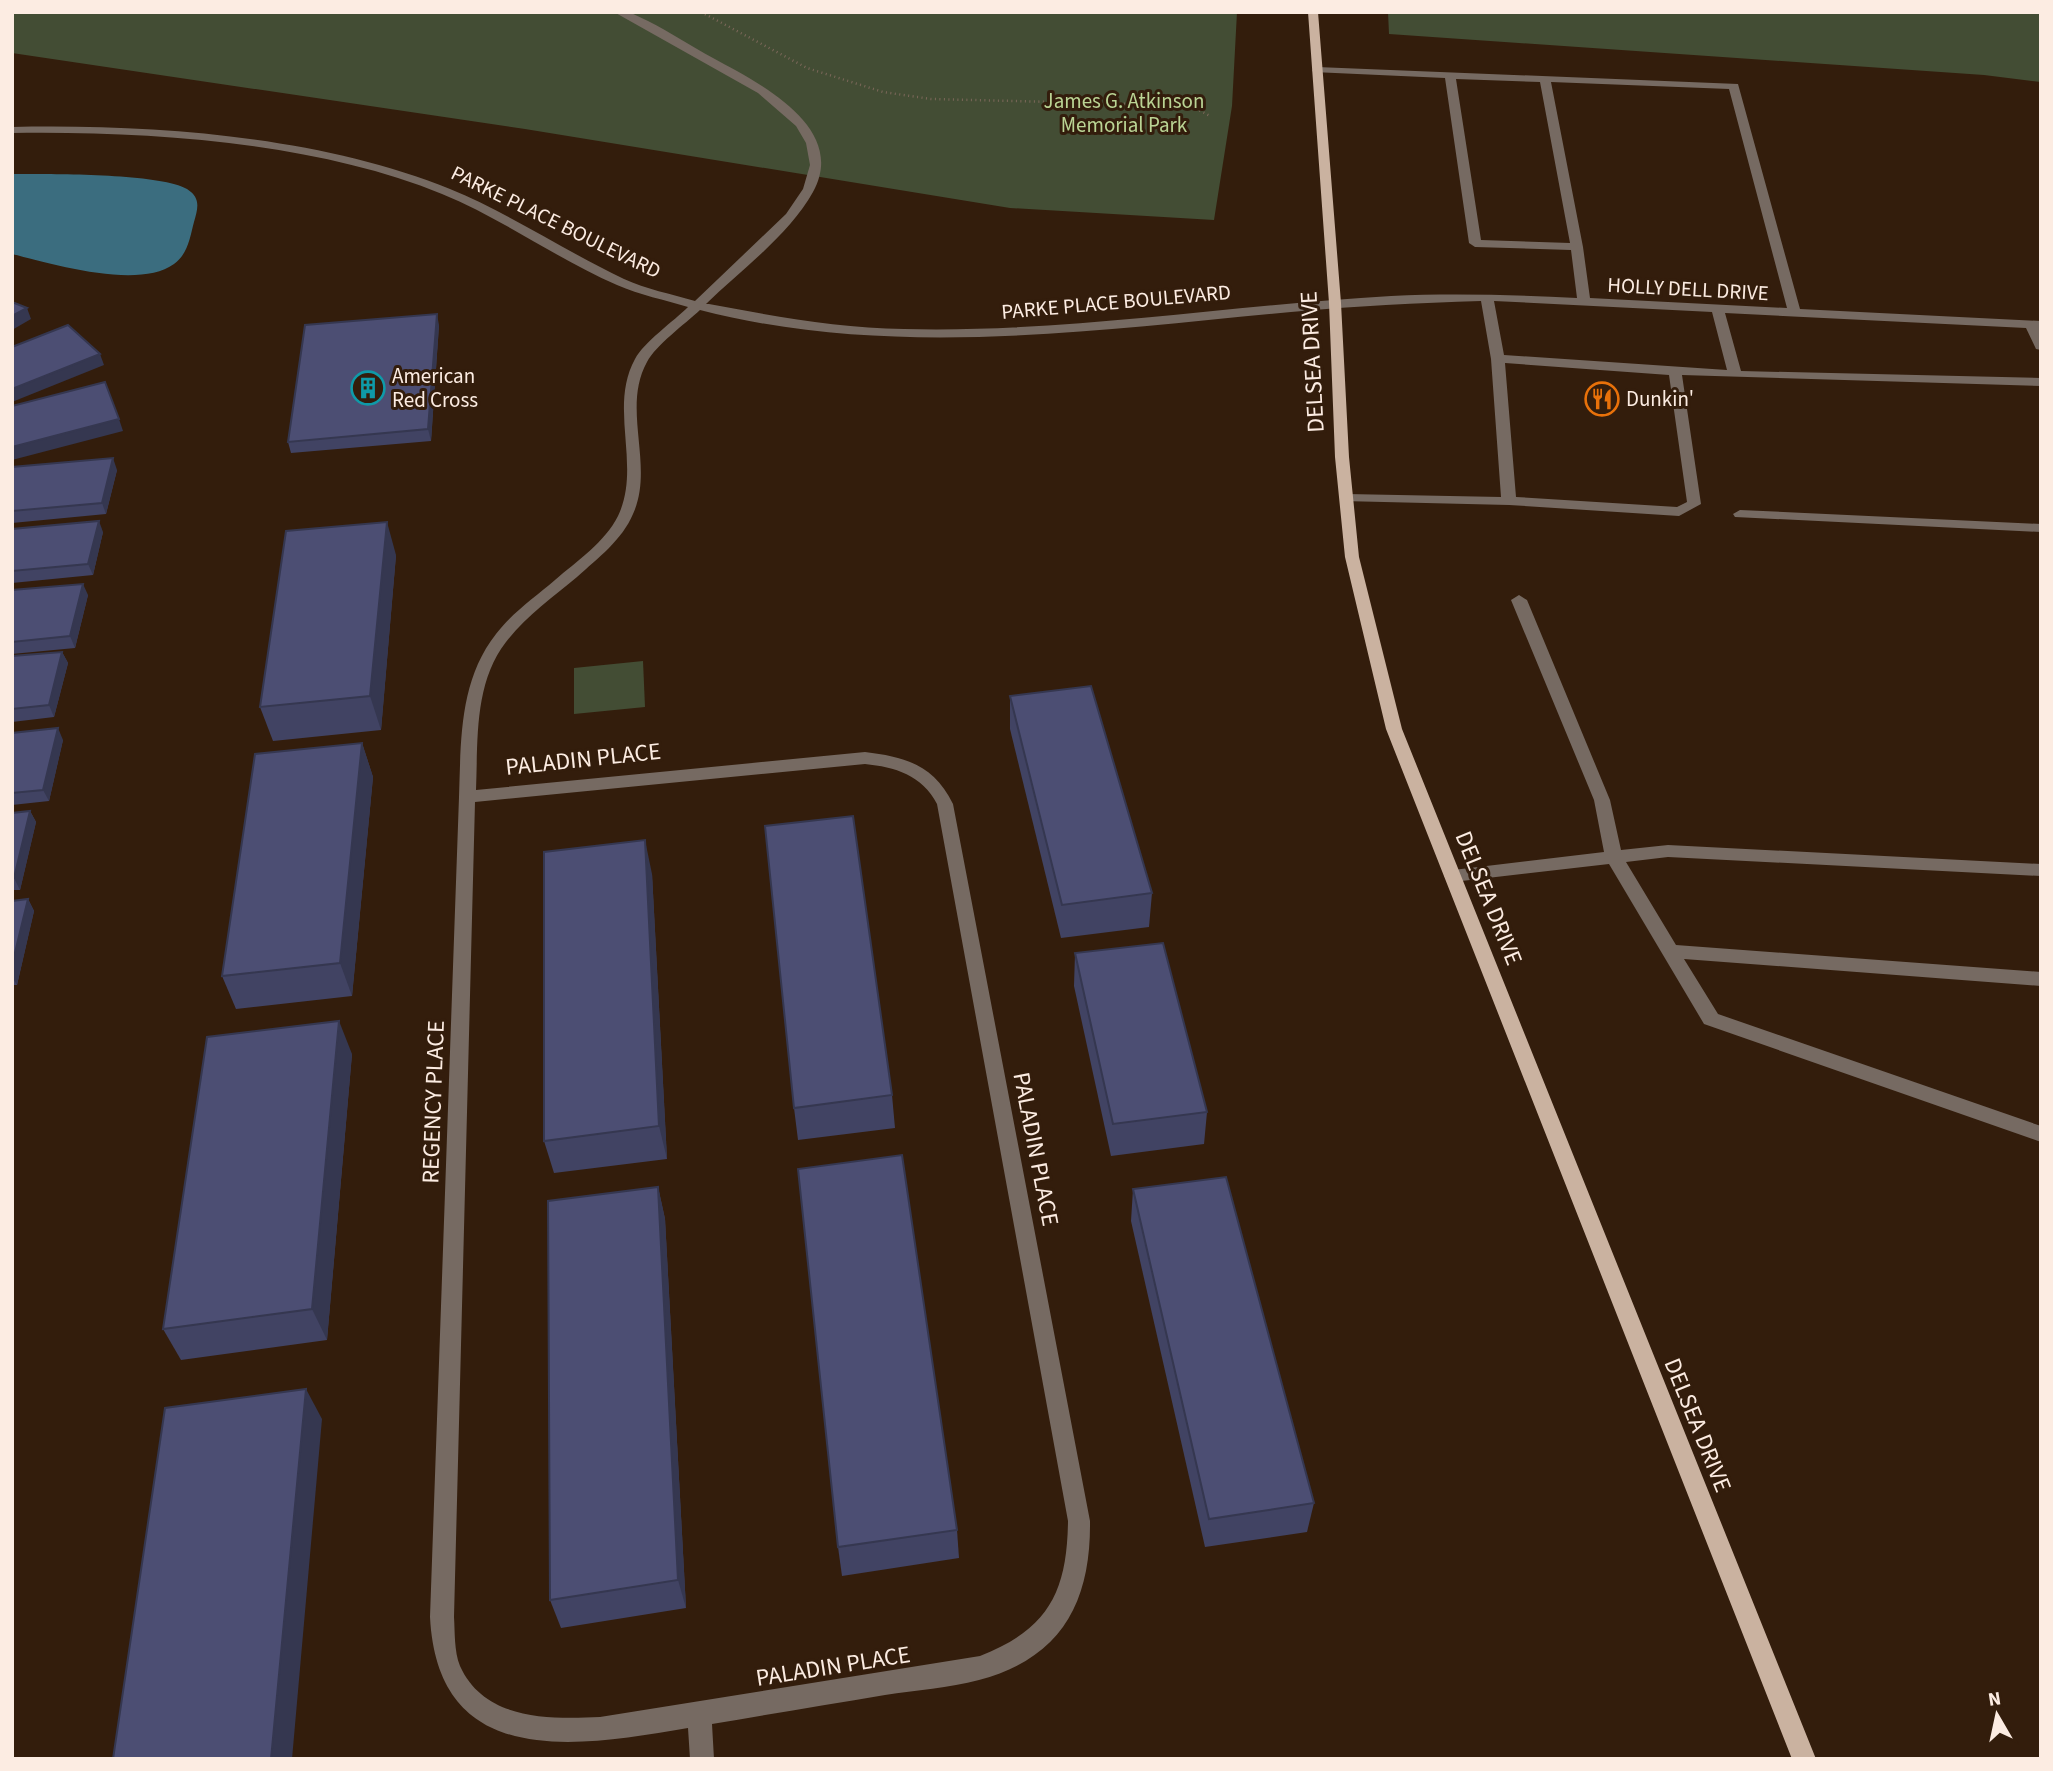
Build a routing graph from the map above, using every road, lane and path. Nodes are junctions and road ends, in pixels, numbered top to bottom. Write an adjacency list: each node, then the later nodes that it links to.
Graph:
1 (619, 12): 13 (street, REGENCY PLACE)
2 (701, 12): 7 (path)
3 (1313, 12): 4 (main road, DELSEA DRIVE)
4 (1317, 70): 5 (street); 11 (main road, DELSEA DRIVE)
5 (1450, 74): 6 (street); 9 (street)
6 (1545, 78): 9 (street); 15 (street)
7 (1210, 116)
8 (12, 130): 13 (street, PARKE PLACE BOULEVARD)
9 (1577, 247): 12 (street)
10 (1487, 297): 11 (street, HOLLY DELL DRIVE); 12 (street, HOLLY DELL DRIVE); 18 (street)
11 (1335, 303): 13 (street, PARKE PLACE BOULEVARD); 22 (main road, DELSEA DRIVE)
12 (1584, 304): 14 (street, HOLLY DELL DRIVE)
13 (699, 306): 27 (street, REGENCY PLACE)
14 (1718, 310): 15 (street, HOLLY DELL DRIVE); 20 (street)
15 (1795, 313): 16 (street, HOLLY DELL DRIVE)
16 (2035, 324): 17 (street)
17 (2041, 346)
18 (1498, 359): 19 (street); 23 (street)
19 (1675, 371): 20 (street); 23 (street)
20 (1735, 375): 21 (street)
21 (2041, 383)
22 (1348, 498): 23 (street); 30 (main road, DELSEA DRIVE)
23 (1509, 501)
24 (1740, 514): 25 (street)
25 (2041, 528)
26 (1519, 600): 28 (street)
27 (467, 797): 34 (street, REGENCY PLACE); 34 (street, PALADIN PLACE)
28 (1614, 857): 29 (street); 30 (street); 31 (street)
29 (2041, 870)
30 (1454, 876): 36 (main road, DELSEA DRIVE)
31 (1670, 951): 32 (street); 33 (street)
32 (2041, 979)
33 (2041, 1134)
34 (699, 1714): 35 (street)
35 (702, 1759)
36 (1804, 1759)

